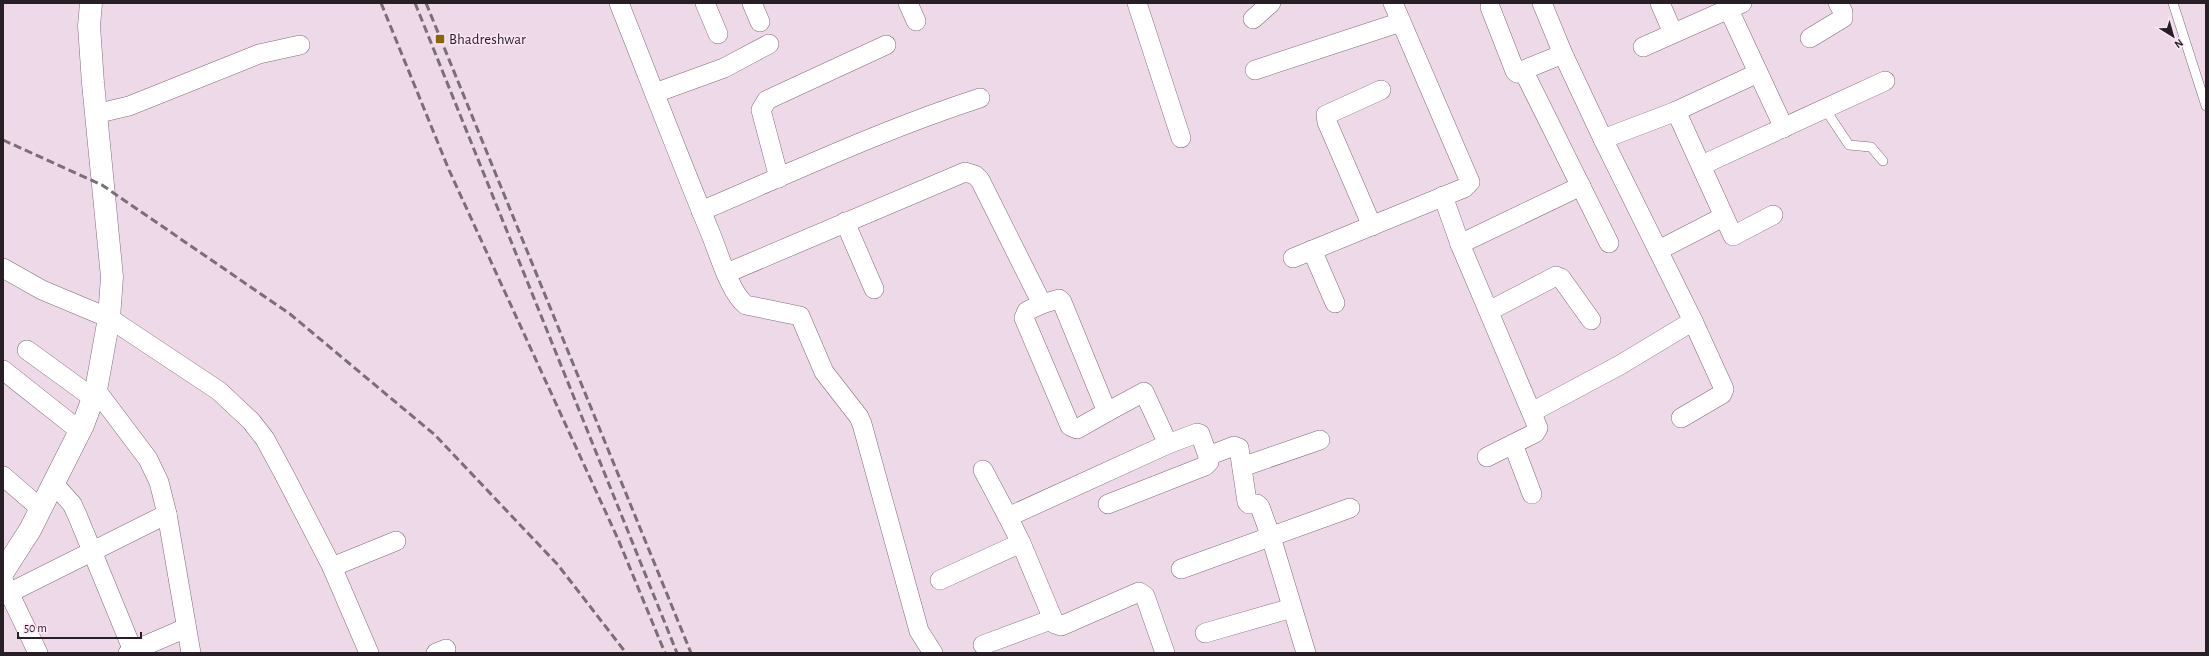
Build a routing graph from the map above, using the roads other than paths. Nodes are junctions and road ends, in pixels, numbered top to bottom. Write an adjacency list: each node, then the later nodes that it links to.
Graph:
1 (91, 3): 37 (street)
2 (619, 3): 32 (street)
3 (705, 3): 20 (street)
4 (752, 3): 17 (street)
5 (908, 3): 16 (street)
6 (1137, 3): 39 (street)
7 (1272, 3): 15 (street)
8 (1393, 3): 18 (street)
9 (1542, 3): 26 (street)
10 (1660, 3): 19 (street)
11 (1838, 3): 21 (street)
12 (2173, 3): 34 (lane)
13 (1736, 6): 19 (street); 29 (street)
14 (1490, 8): 28 (street)
15 (1253, 19)
16 (916, 21)
17 (760, 22)
18 (1401, 22): 27 (street); 45 (street)
19 (1673, 33): 25 (street)
20 (718, 34)
21 (1810, 38)
22 (769, 44): 32 (street)
23 (300, 45): 37 (street)
24 (886, 46): 43 (street)
25 (1642, 47)
26 (1563, 54): 28 (street); 40 (street)
27 (1255, 70)
28 (1524, 70): 44 (street)
29 (1758, 73): 36 (street); 38 (street)
30 (1885, 81): 35 (street)
31 (1381, 90): 50 (street)
32 (655, 93): 46 (street)
33 (980, 98): 43 (street)
34 (2206, 106)
35 (1825, 109): 38 (street); 41 (lane)
36 (1676, 111): 40 (street); 42 (street)
37 (95, 114): 62 (street)
38 (1784, 128): 42 (street)
39 (1181, 138)
40 (1603, 139): 54 (street)
41 (1883, 161)
42 (1702, 165): 48 (street)
43 (779, 178): 46 (street)
44 (1581, 186): 51 (street); 52 (street)
45 (1443, 196): 50 (street); 52 (street)
46 (701, 211): 57 (street)
47 (1773, 215): 48 (street)
48 (1724, 217): 54 (street)
49 (845, 222): 57 (street); 58 (street); 60 (street)
50 (1372, 226): 53 (street)
51 (1609, 243)
52 (1460, 244): 61 (street)
53 (1312, 250): 55 (street); 59 (street)
54 (1659, 250): 64 (street)
55 (1292, 258)
56 (3, 268): 62 (street)
57 (727, 273): 105 (street)
58 (874, 289)
59 (1336, 302)
60 (1042, 304): 68 (street); 68 (street)
61 (1489, 311): 63 (street); 69 (street)
62 (109, 318): 67 (street); 91 (street)
63 (1591, 320)
64 (1693, 321): 69 (street); 70 (street)
65 (27, 350): 67 (street)
66 (3, 370): 71 (street)
67 (94, 394): 71 (street); 85 (street)
68 (1107, 412): 73 (street)
69 (1532, 412): 74 (street)
70 (1681, 418)
71 (80, 431): 80 (street)
72 (1320, 440): 77 (street)
73 (1168, 444): 75 (street); 86 (street)
74 (1513, 444): 76 (street); 81 (street)
75 (1208, 456): 77 (street); 82 (street)
76 (1487, 457)
77 (1242, 467): 87 (street)
78 (983, 470): 86 (street)
79 (3, 476): 84 (street)
80 (54, 484): 84 (street); 90 (street)
81 (1532, 494)
82 (1108, 504)
83 (1350, 508): 87 (street)
84 (41, 509): 93 (street)
85 (167, 514): 90 (street); 98 (street)
86 (1008, 517): 89 (street)
87 (1271, 537): 92 (street); 96 (street)
88 (396, 541): 91 (street)
89 (1021, 543): 94 (street); 97 (street)
90 (92, 551): 95 (street); 101 (street)
91 (332, 568): 104 (street)
92 (1181, 569)
93 (3, 572)
94 (940, 580)
95 (6, 587): 102 (street)
96 (1292, 608): 99 (street); 107 (street)
97 (1053, 619): 100 (street); 106 (street)
98 (186, 628): 101 (street); 103 (street)
99 (1205, 633)
100 (984, 644)
101 (131, 652)
102 (38, 653)
103 (191, 653)
104 (369, 653)
105 (933, 653)
106 (1165, 653)
107 (1306, 653)

